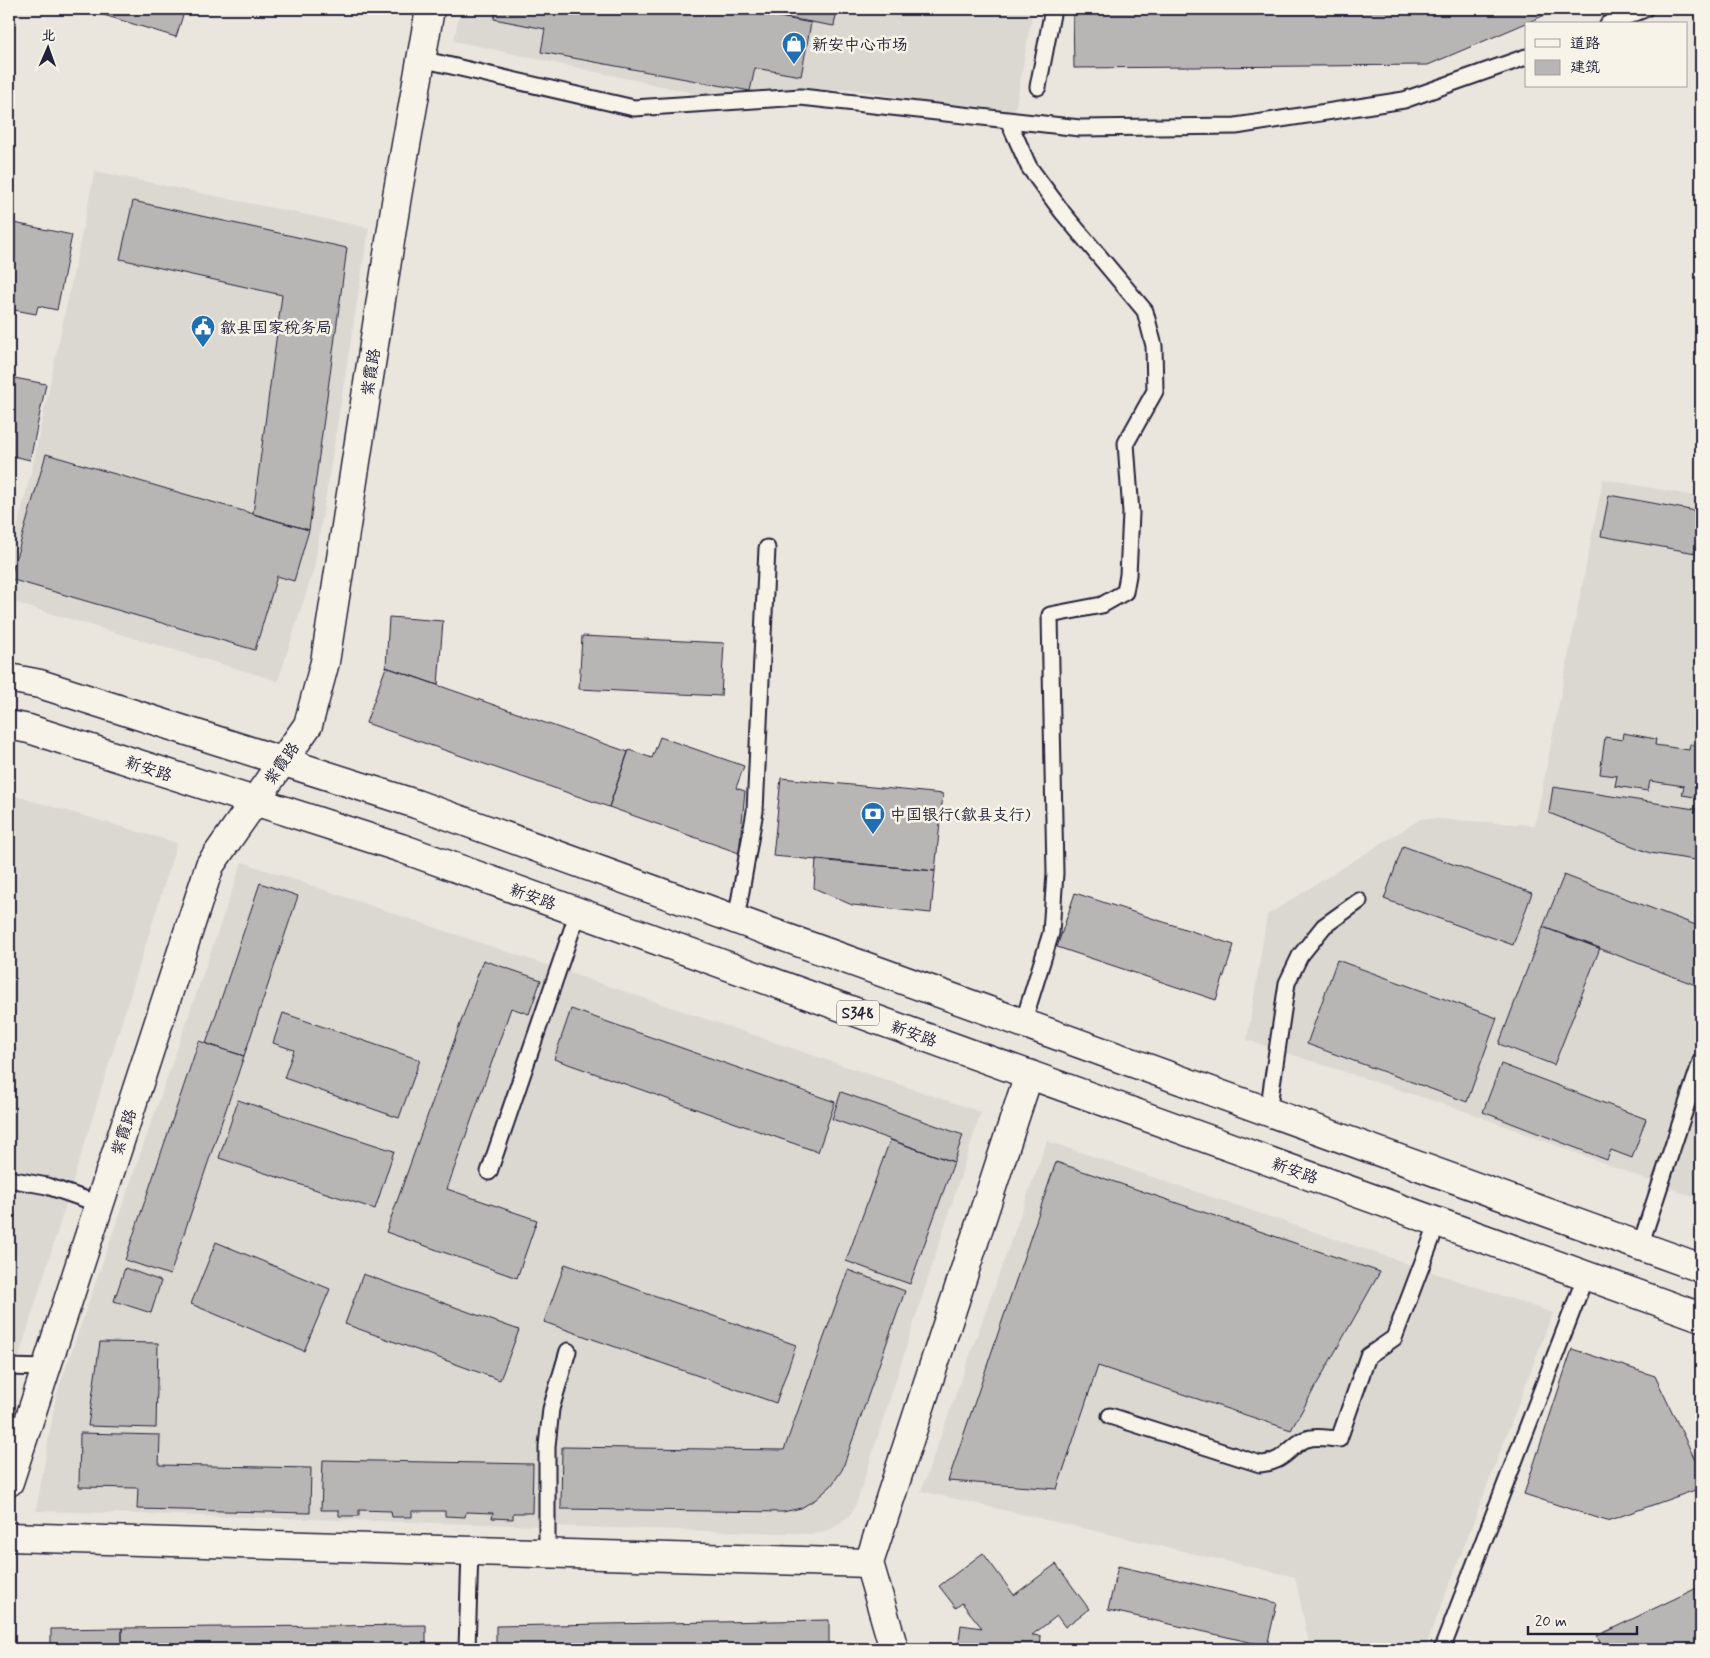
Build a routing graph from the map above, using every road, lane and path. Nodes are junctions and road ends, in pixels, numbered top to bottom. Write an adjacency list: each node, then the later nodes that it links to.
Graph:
1 (430, 9): 6 (main road, 紫霞路)
2 (1054, 9): 7 (lane)
3 (1644, 9): 4 (lane)
4 (1613, 22)
5 (1525, 57): 8 (lane)
6 (421, 59): 8 (lane); 12 (main road, 紫霞路)
7 (1038, 87)
8 (1008, 120): 17 (lane)
9 (767, 548): 16 (lane)
10 (9, 678): 12 (main road)
11 (9, 725): 13 (main road, 新安路 / S348)
12 (282, 762): 13 (main road, 紫霞路); 16 (main road)
13 (254, 801): 15 (main road, 新安路 / S348); 23 (main road, 紫霞路)
14 (1360, 901): 20 (lane)
15 (578, 912): 19 (main road, 新安路 / S348); 21 (lane)
16 (736, 920): 17 (main road)
17 (1023, 1023): 20 (main road)
18 (1701, 1061): 25 (lane)
19 (1029, 1074): 24 (main road, 新安路 / S348); 37 (main road)
20 (1268, 1112): 25 (main road)
21 (489, 1172)
22 (9, 1180): 23 (lane)
23 (99, 1204): 31 (main road, 紫霞路)
24 (1438, 1222): 27 (main road, 新安路 / S348); 32 (lane)
25 (1640, 1246): 26 (main road)
26 (1701, 1268)
27 (1586, 1275): 28 (main road, 新安路 / S348); 40 (lane)
28 (1701, 1317)
29 (568, 1351): 36 (lane)
30 (9, 1367): 31 (lane)
31 (46, 1368): 33 (main road, 紫霞路)
32 (1110, 1416)
33 (9, 1482)
34 (9, 1537): 35 (main road)
35 (470, 1551): 36 (main road); 38 (lane)
36 (548, 1553): 37 (main road)
37 (868, 1562): 39 (main road)
38 (467, 1649)
39 (894, 1649)
40 (1442, 1649)

